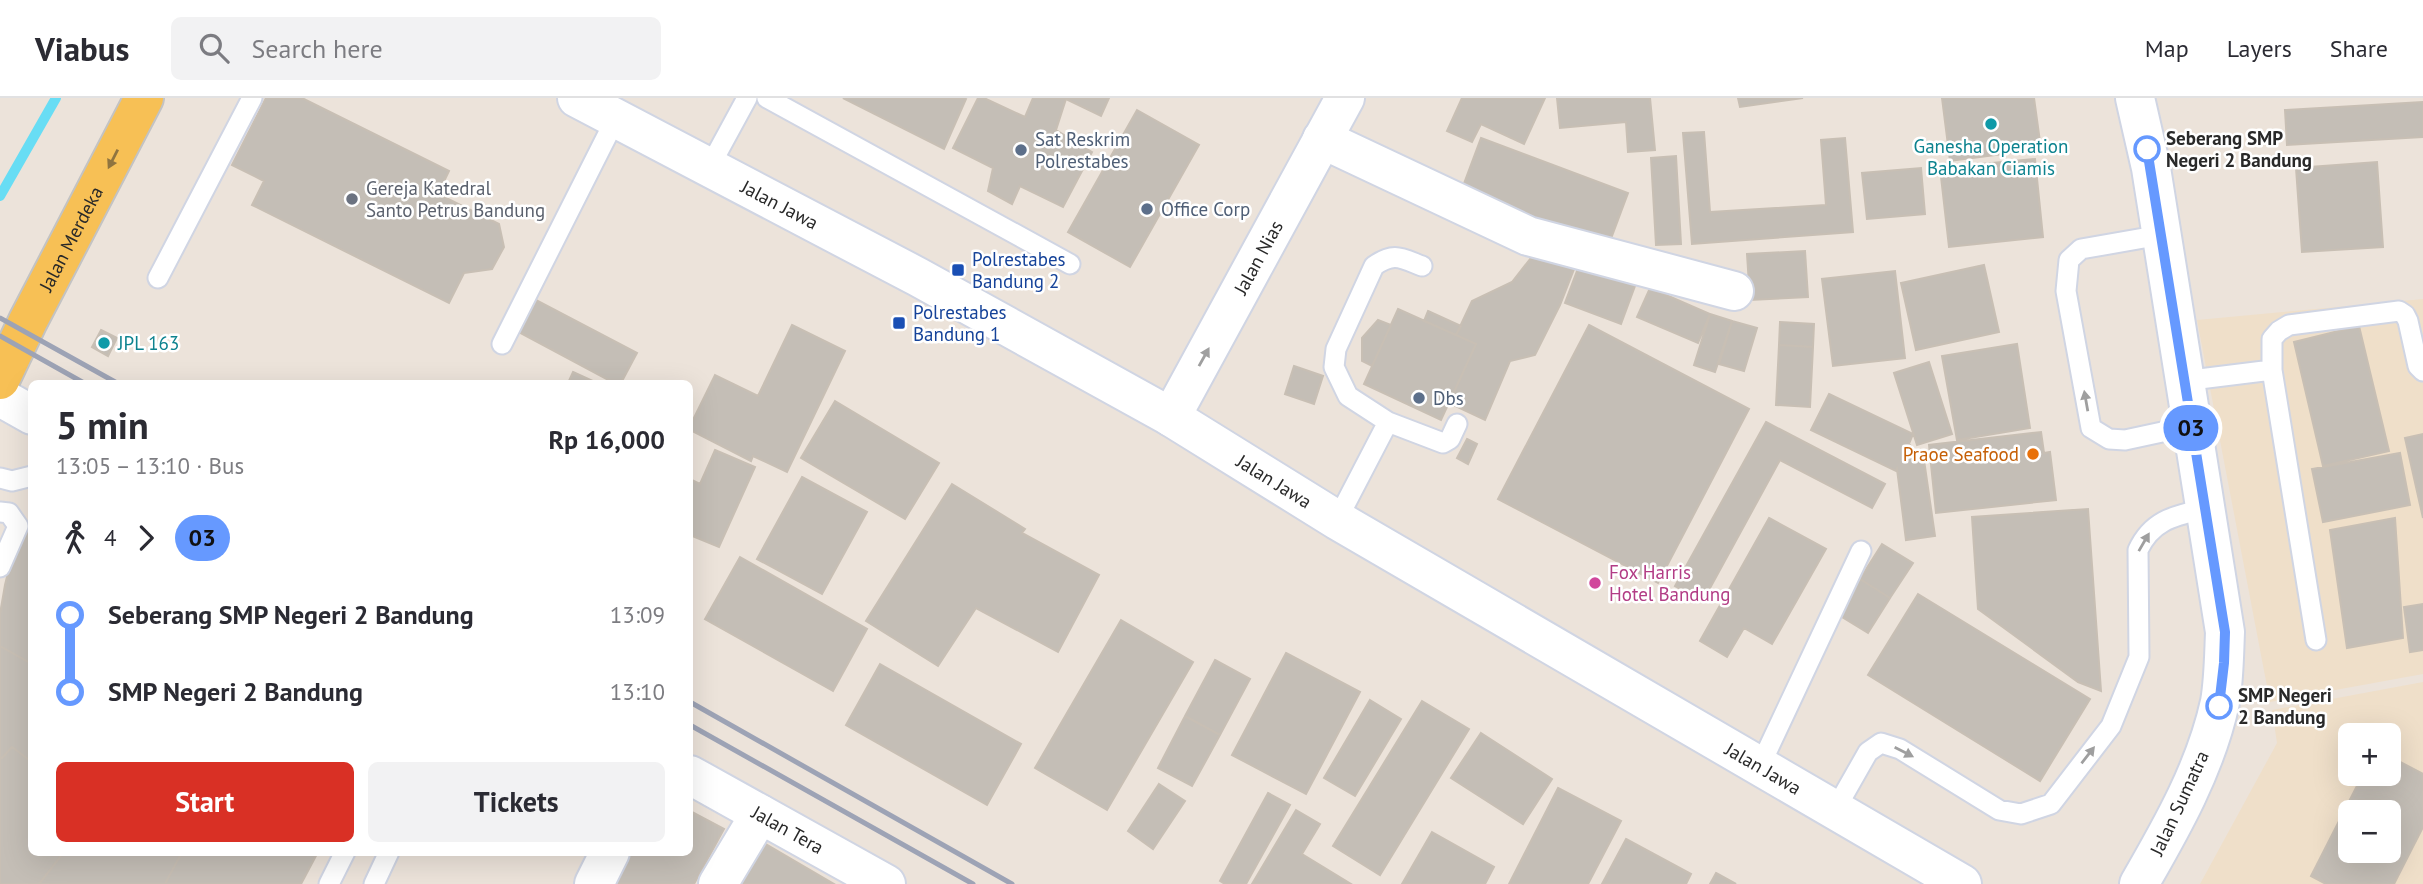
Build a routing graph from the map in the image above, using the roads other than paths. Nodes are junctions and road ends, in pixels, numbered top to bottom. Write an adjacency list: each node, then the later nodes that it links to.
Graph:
1 (144, 98): 19 (main road, Jalan Merdeka, one-way to 19)
2 (252, 98): 14 (lane)
3 (577, 98): 8 (street, Jalan Jawa)
4 (747, 98): 10 (lane)
5 (766, 98): 12 (lane)
6 (1345, 98): 9 (street, Jalan Nias)
7 (2135, 98): 11 (street, Jalan Sumatra)
8 (616, 118): 10 (street, Jalan Jawa); 16 (lane)
9 (1322, 139): 15 (street); 23 (street, Jalan Nias, one-way to 9)
10 (710, 166): 23 (street, Jalan Jawa)
11 (2161, 235): 20 (street, Jalan Sumatra); 26 (lane, one-way to 11)
12 (1070, 264)
13 (1422, 266): 24 (lane)
14 (158, 278)
15 (1734, 291)
16 (502, 344)
17 (2272, 370): 18 (lane); 20 (lane); 34 (lane)
18 (2423, 371)
19 (0, 380)
20 (2183, 381): 26 (street, Jalan Sumatra)
21 (0, 397): 22 (street)
22 (28, 413)
23 (1171, 417): 31 (street, Jalan Jawa)
24 (1388, 422): 25 (lane); 31 (lane)
25 (1457, 424)
26 (2190, 426): 29 (street, Jalan Sumatra)
27 (28, 477): 28 (lane)
28 (0, 478)
29 (2204, 509): 37 (lane, one-way to 29); 48 (street, Jalan Sumatra)
30 (0, 512): 33 (lane)
31 (1337, 520): 35 (street, Jalan Jawa)
32 (1861, 551): 35 (lane)
33 (0, 567)
34 (2316, 640)
35 (1760, 766): 37 (street, Jalan Jawa)
36 (693, 777): 38 (street, Jalan Tera)
37 (1835, 810): 47 (street, Jalan Jawa)
38 (760, 814): 42 (street, Jalan Tera); 46 (street)
39 (343, 856): 43 (lane)
40 (387, 856): 44 (lane)
41 (608, 856): 45 (street)
42 (874, 881)
43 (329, 884)
44 (374, 884)
45 (594, 884)
46 (718, 884)
47 (1962, 884)
48 (2138, 884)

